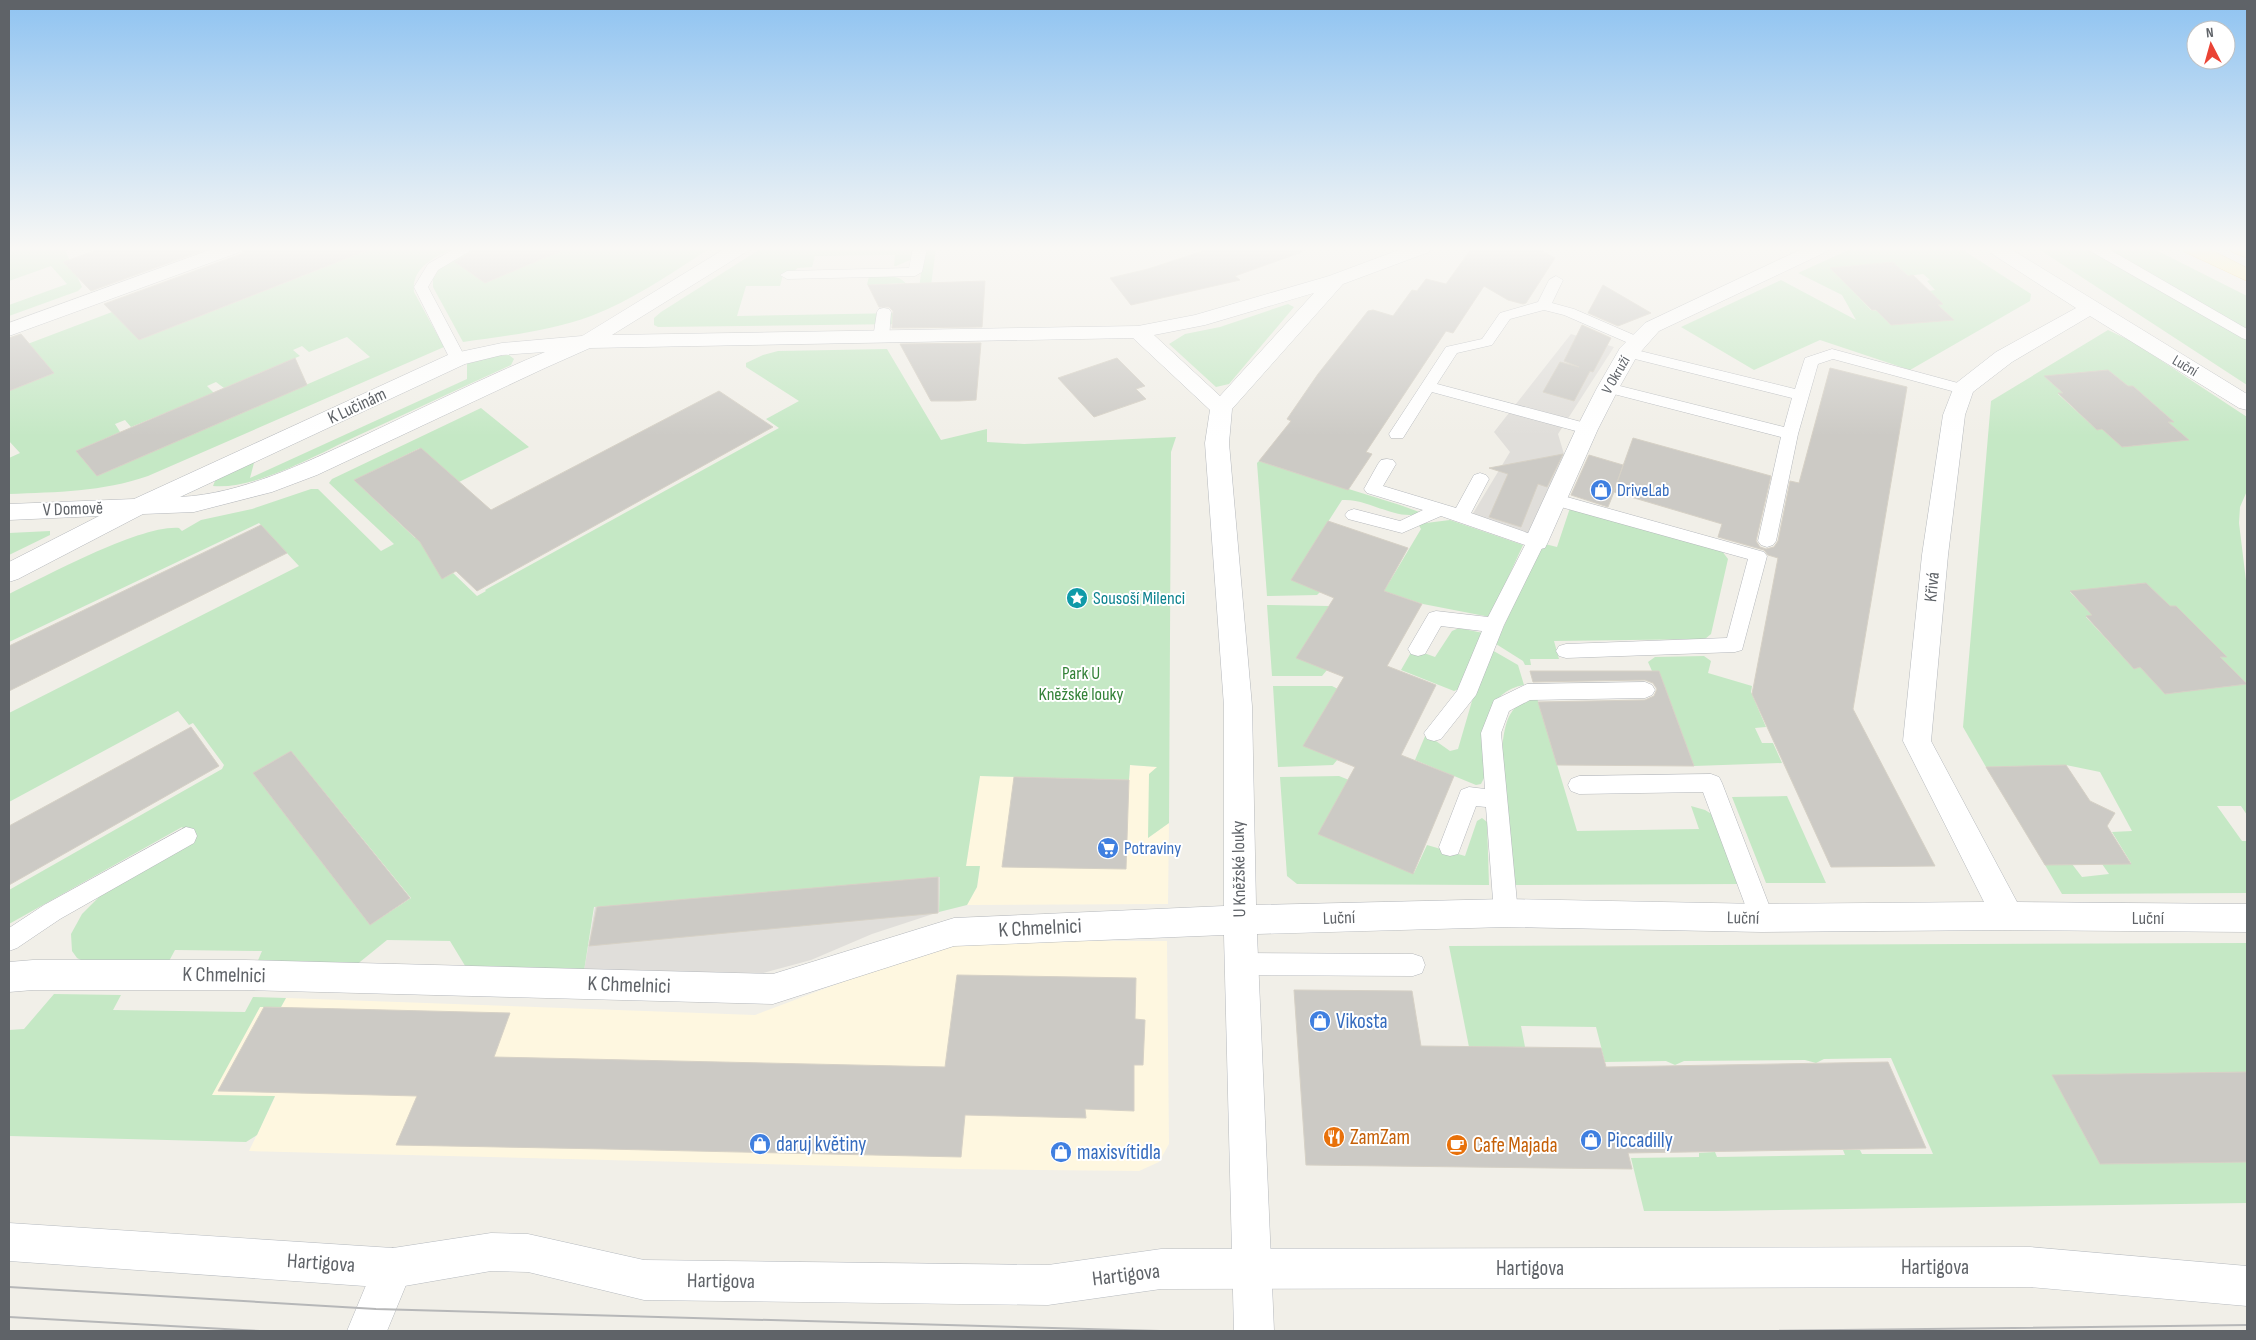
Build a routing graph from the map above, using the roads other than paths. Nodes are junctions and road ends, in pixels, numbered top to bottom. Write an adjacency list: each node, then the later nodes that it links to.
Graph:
1 (62, 311): 13 (street)
2 (433, 311): 19 (lane)
3 (638, 311): 17 (street, K Lučinám)
4 (1231, 311): 14 (street)
5 (1310, 311): 25 (street)
6 (1526, 311): 20 (lane)
7 (1563, 311): 18 (lane)
8 (1687, 311): 18 (street, V Okruží)
9 (2086, 311): 22 (street)
10 (2094, 311): 24 (street, Luční)
11 (2205, 311): 15 (lane)
12 (884, 312): 16 (lane)
13 (9, 330)
14 (1138, 332): 16 (street); 25 (street)
15 (2247, 335)
16 (881, 338): 17 (street)
17 (587, 342): 19 (street, K Lučinám); 32 (street, K Lučinám)
18 (1633, 347): 21 (street, V Okruží); 23 (lane)
19 (458, 359): 32 (street, K Lučinám)
20 (1428, 386): 26 (lane); 27 (lane)
21 (1608, 388): 26 (street, V Okruží); 28 (lane)
22 (1963, 389): 23 (lane); 50 (street, Křivá)
23 (1800, 395): 28 (lane)
24 (2247, 403)
25 (1221, 408): 53 (street, U Kněžské louky)
26 (1587, 429): 31 (street, V Okruží)
27 (1397, 434)
28 (1790, 434): 37 (lane)
29 (1387, 464): 33 (lane)
30 (1480, 479): 36 (lane)
31 (1556, 500): 38 (street, V Okruží); 42 (lane)
32 (138, 507): 34 (street, V Domově); 39 (street, K Lučinám)
33 (1440, 509): 35 (lane); 36 (lane)
34 (9, 512)
35 (1354, 515)
36 (1461, 516): 38 (lane)
37 (1767, 541)
38 (1536, 542): 40 (lane)
39 (9, 573)
40 (1494, 625): 41 (lane); 44 (lane)
41 (1418, 649)
42 (1566, 651)
43 (1645, 690): 46 (lane)
44 (1434, 733)
45 (1579, 785): 51 (lane)
46 (1495, 799): 48 (lane); 49 (lane)
47 (186, 836): 54 (lane)
48 (1450, 847)
49 (1506, 913): 51 (street, Luční); 53 (street, Luční)
50 (2008, 916): 51 (street, Luční); 52 (street, Luční)
51 (1762, 918)
52 (2247, 918)
53 (1240, 921): 55 (street, U Kněžské louky); 57 (street, K Chmelnici)
54 (9, 941)
55 (1241, 964): 56 (lane); 60 (street, U Kněžské louky)
56 (1413, 965)
57 (9, 977)
58 (9, 1242): 59 (street, Hartigova)
59 (393, 1268): 60 (street, Hartigova); 62 (street)
60 (1251, 1268): 61 (street, Hartigova); 63 (street, U Kněžské louky)
61 (2247, 1286)
62 (367, 1331)
63 (1254, 1331)

